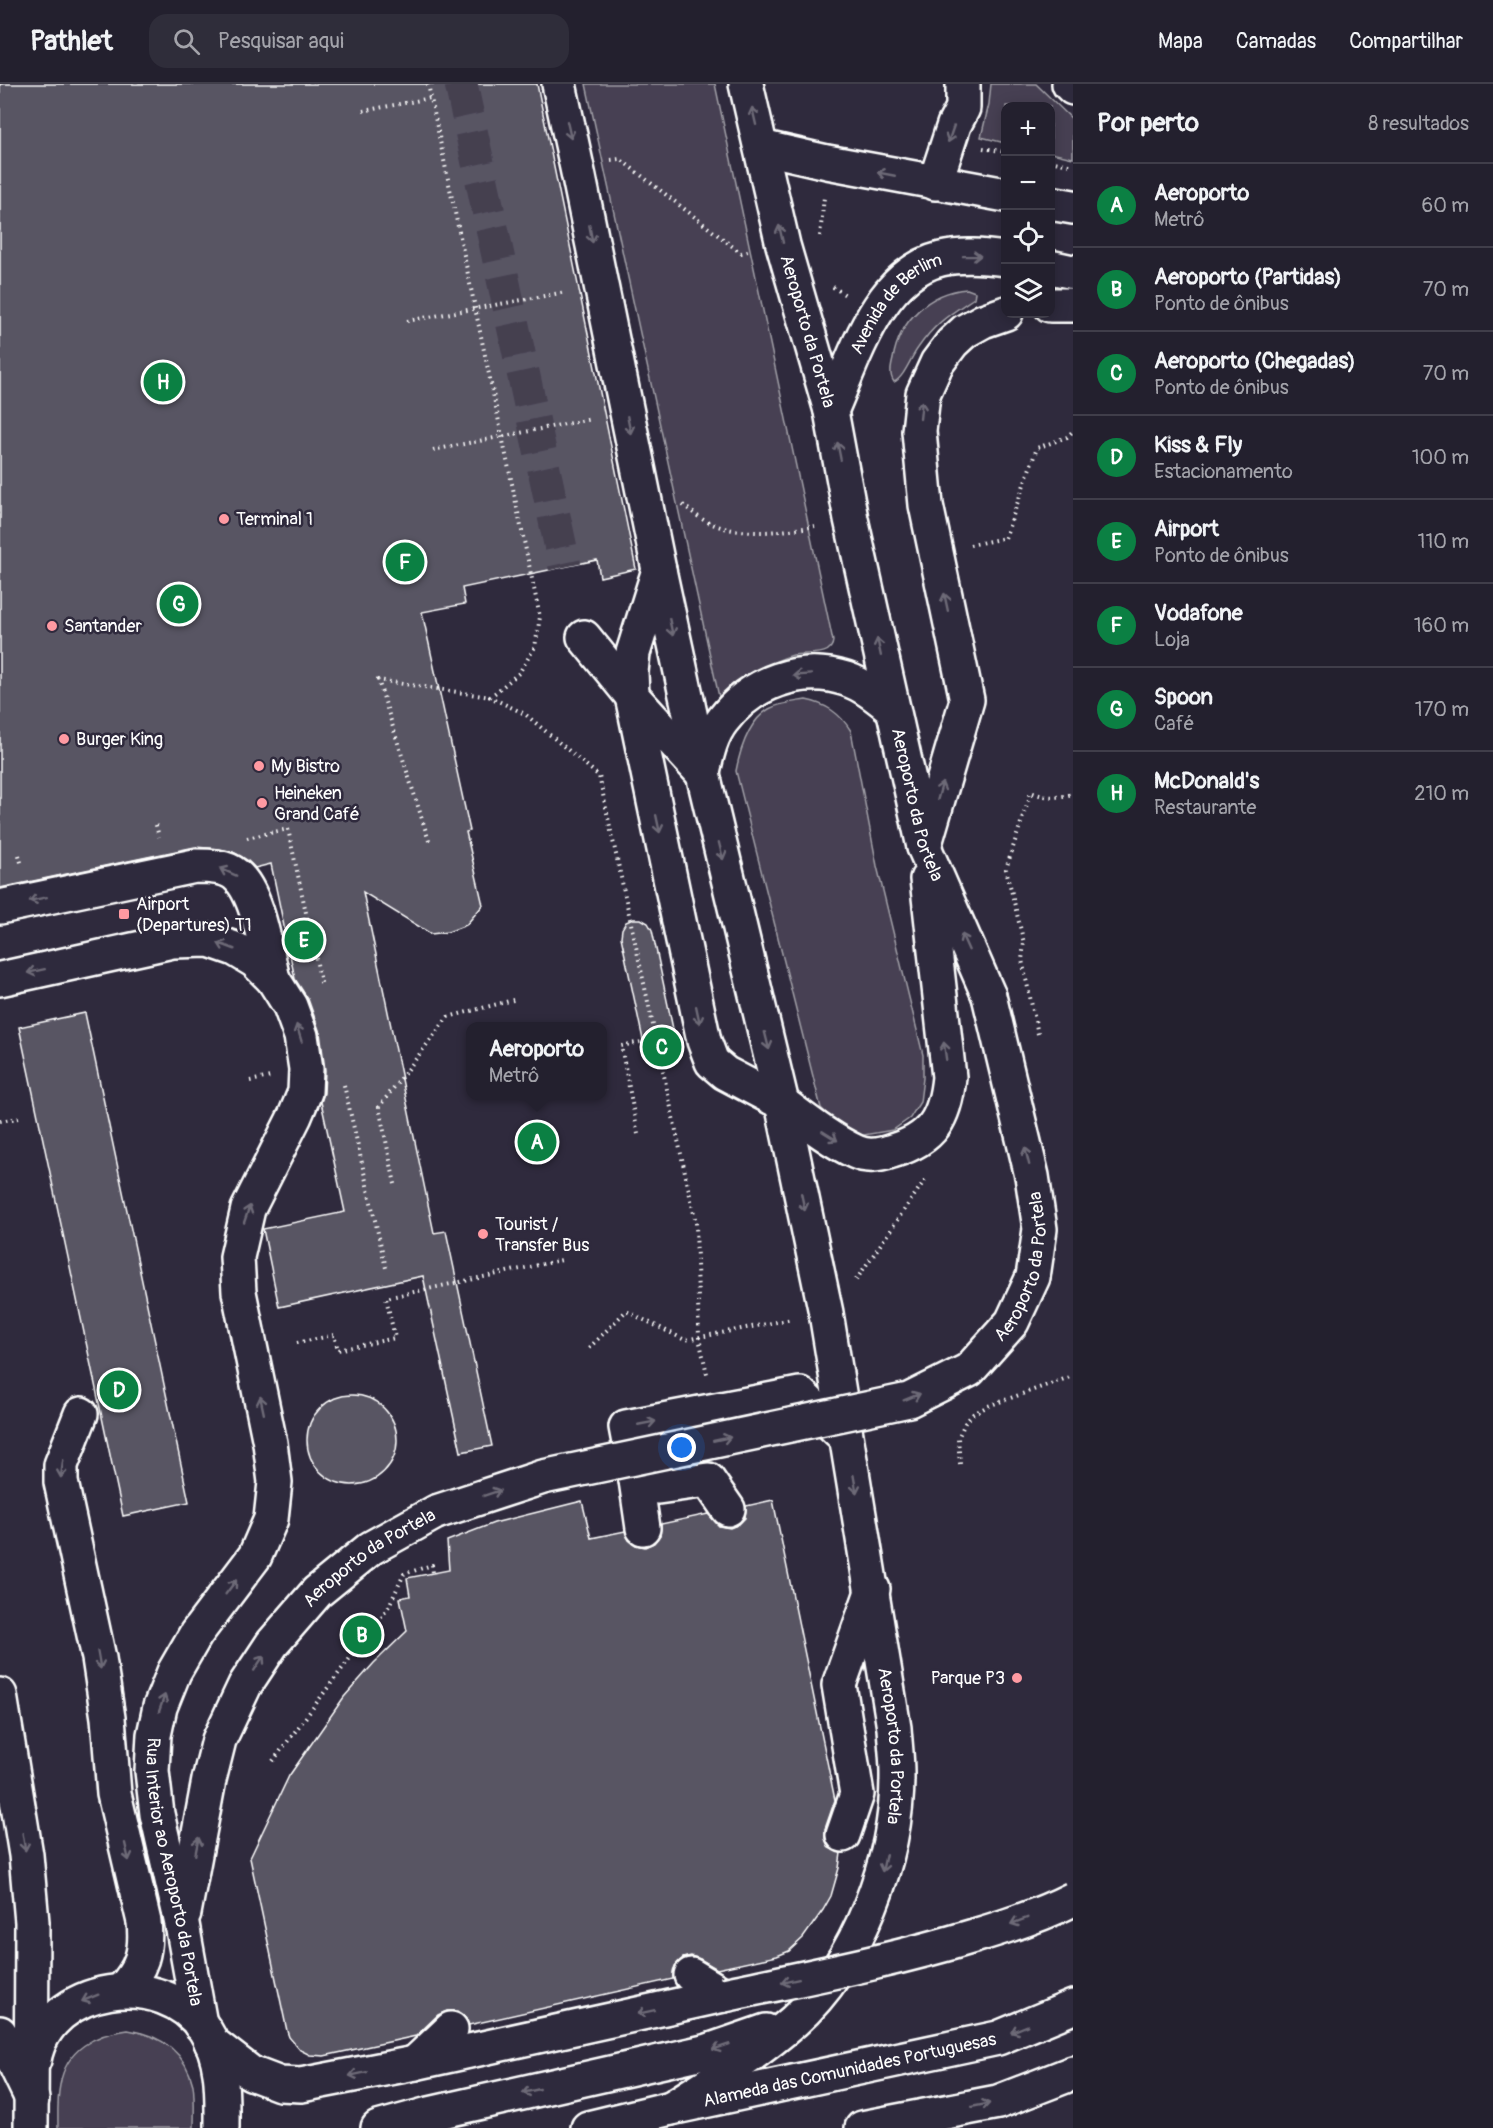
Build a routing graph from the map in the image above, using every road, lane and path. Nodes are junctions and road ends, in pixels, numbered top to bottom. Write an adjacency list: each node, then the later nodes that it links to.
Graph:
1 (428, 84): 7 (path)
2 (559, 84): 23 (main road, Aeroporto da Portela, one-way to 23)
3 (746, 84): 9 (main road, Aeroporto da Portela, one-way to 3)
4 (963, 84): 13 (main road, one-way to 13)
5 (1069, 84): 6 (main road)
6 (1073, 88)
7 (431, 98): 8 (path); 26 (path)
8 (363, 111)
9 (761, 147): 13 (main road, one-way to 9); 17 (main road, Aeroporto da Portela, one-way to 9)
10 (1055, 162): 11 (path)
11 (1073, 166)
12 (612, 171): 17 (path)
13 (935, 183): 14 (main road)
14 (1001, 194)
15 (1055, 204): 16 (main road)
16 (1073, 207)
17 (783, 245): 18 (path); 30 (main road, Aeroporto da Portela)
18 (822, 246)
19 (1001, 258): 27 (main road, Avenida de Berlim, one-way to 19)
20 (1055, 268): 21 (main road)
21 (1073, 272)
22 (829, 284): 27 (path)
23 (601, 285): 26 (path); 31 (main road, Aeroporto da Portela)
24 (1055, 305): 25 (main road)
25 (1073, 305)
26 (476, 309): 29 (path); 33 (path)
27 (874, 314): 30 (main road, Avenida de Berlim)
28 (1001, 314): 46 (main road, one-way to 28)
29 (407, 321)
30 (831, 411): 36 (main road, Aeroporto da Portela, one-way to 30)
31 (626, 412): 33 (path); 38 (main road, Aeroporto da Portela, one-way to 38)
32 (1073, 431): 37 (path)
33 (502, 437): 34 (path); 41 (path)
34 (433, 450)
35 (681, 504): 36 (path)
36 (851, 519): 42 (main road, Aeroporto da Portela, one-way to 36)
37 (965, 537)
38 (658, 570): 40 (main road); 43 (main road, Aeroporto da Portela, one-way to 43)
39 (584, 637): 40 (main road)
40 (633, 696): 43 (main road); 53 (main road, one-way to 53)
41 (490, 697): 45 (path); 52 (path)
42 (893, 709): 43 (main road, one-way to 43); 46 (main road, Aeroporto da Portela)
43 (703, 774): 53 (main road, Aeroporto da Portela, one-way to 53)
44 (1073, 794): 51 (path)
45 (429, 841)
46 (924, 848): 53 (main road, one-way to 46); 79 (main road, Aeroporto da Portela, one-way to 46, bridge)
47 (0, 907): 49 (main road, one-way to 47)
48 (0, 979): 49 (main road, Rua Interior ao Aeroporto da Portela, one-way to 48)
49 (273, 980): 79 (main road, Rua Interior ao Aeroporto da Portela, one-way to 49)
50 (517, 999): 58 (path)
51 (1038, 1035)
52 (656, 1039): 56 (path); 61 (path)
53 (782, 1103): 60 (main road, Aeroporto da Portela, one-way to 60)
54 (19, 1118): 55 (path)
55 (0, 1121)
56 (638, 1134)
57 (932, 1170): 60 (path)
58 (395, 1184)
59 (562, 1260): 62 (path)
60 (826, 1313): 61 (path); 67 (main road, Aeroporto da Portela)
61 (699, 1338): 63 (path); 65 (path)
62 (297, 1343)
63 (589, 1348)
64 (1073, 1376): 68 (path)
65 (714, 1409): 67 (main road); 69 (main road, one-way to 65)
66 (81, 1414): 81 (main road, one-way to 81)
67 (847, 1439): 73 (main road, Aeroporto da Portela, one-way to 73)
68 (960, 1464)
69 (636, 1480): 70 (main road); 71 (main road)
70 (728, 1509)
71 (643, 1528)
72 (433, 1573): 75 (path)
73 (873, 1589): 77 (main road); 84 (main road, Aeroporto da Portela, one-way to 84)
74 (0, 1695): 76 (main road)
75 (273, 1761)
76 (8, 1795): 90 (main road, one-way to 90)
77 (843, 1835)
78 (1073, 1899): 82 (main road, one-way to 82, bridge)
79 (182, 1924): 87 (main road, Rua Interior ao Aeroporto da Portela)
80 (691, 1975): 82 (main road)
81 (122, 1990): 87 (main road, Rua Interior ao Aeroporto da Portela); 90 (main road, Rua Interior ao Aeroporto da Portela, one-way to 90)
82 (724, 1995): 88 (main road, one-way to 88)
83 (1073, 2007): 91 (main road, Alameda das Comunidades Portuguesas, one-way to 91)
84 (796, 2019): 91 (main road, Aeroporto da Portela); 93 (main road, one-way to 93)
85 (451, 2029): 88 (main road)
86 (0, 2033): 90 (main road)
87 (206, 2033): 88 (main road, one-way to 87); 92 (main road)
88 (416, 2063)
89 (1073, 2073): 95 (main road, one-way to 89)
90 (32, 2100)
91 (671, 2108): 94 (main road, Alameda das Comunidades Portuguesas)
92 (224, 2127)
93 (378, 2128)
94 (588, 2128)
95 (862, 2128)

